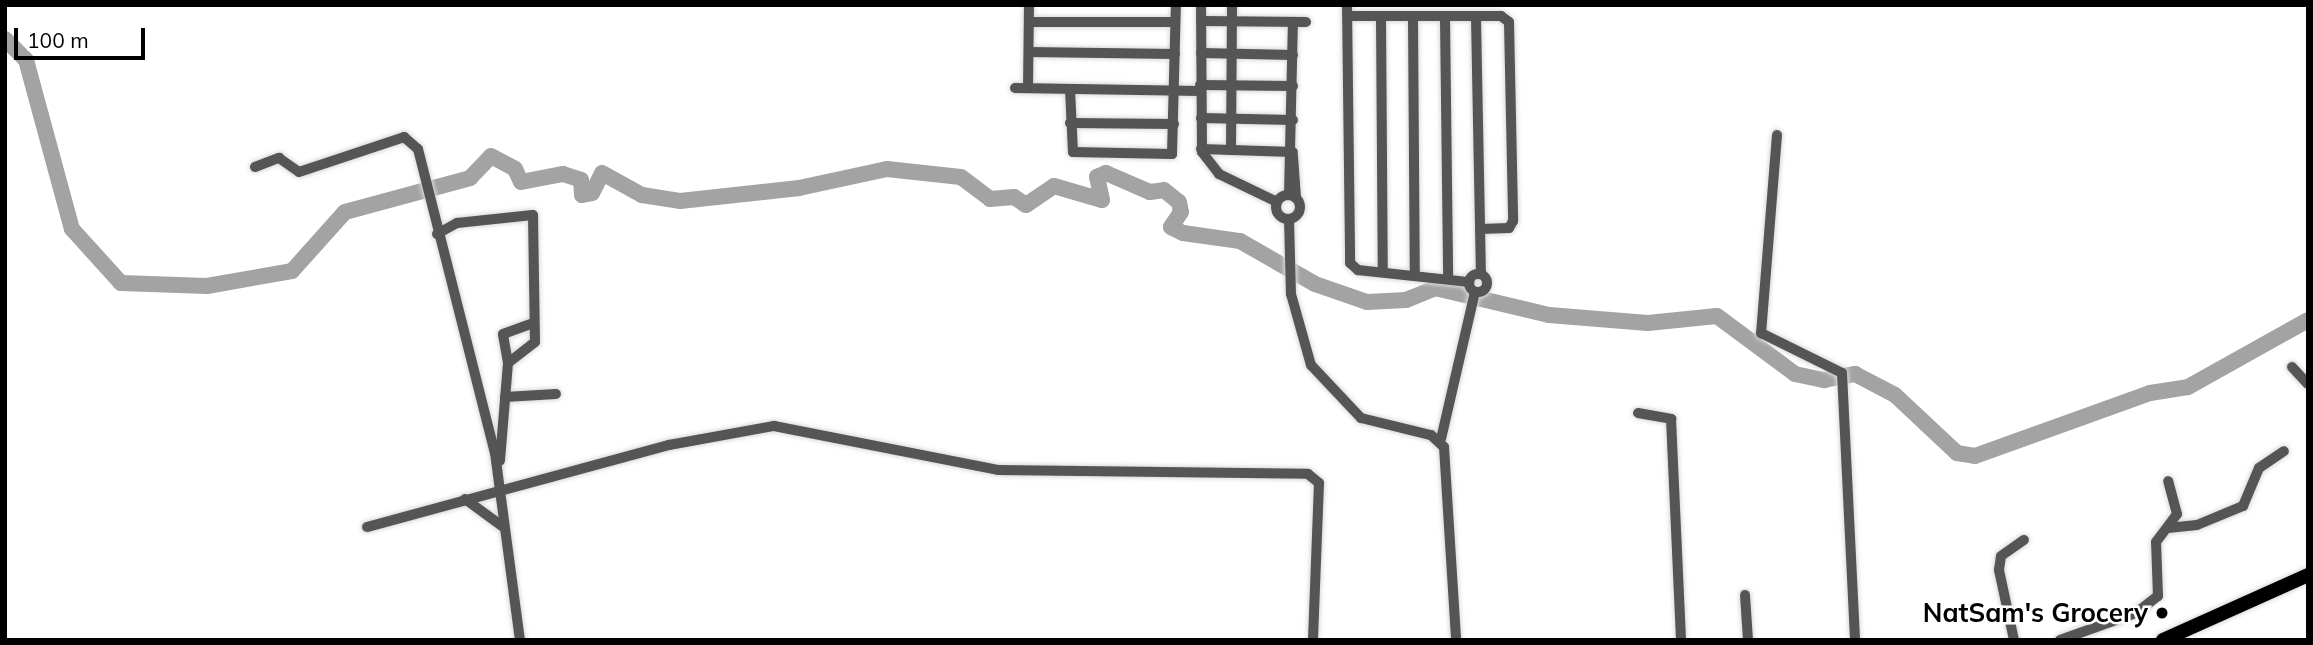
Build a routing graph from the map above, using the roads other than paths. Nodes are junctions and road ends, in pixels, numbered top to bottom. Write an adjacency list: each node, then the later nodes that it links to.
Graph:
1 (1029, 5): 12 (street)
2 (1176, 5): 13 (street)
3 (1201, 5): 10 (street)
4 (1232, 5): 11 (street)
5 (1347, 10): 6 (street); 43 (street)
6 (1381, 17): 7 (street); 43 (street)
7 (1412, 17): 8 (street); 44 (street)
8 (1445, 18): 9 (street); 45 (street)
9 (1476, 18): 41 (street); 41 (street)
10 (1201, 21): 11 (street); 17 (street)
11 (1231, 21): 14 (street); 18 (street)
12 (1029, 22): 13 (street); 16 (street)
13 (1175, 22): 19 (street)
14 (1293, 22): 15 (street); 20 (street)
15 (1306, 22)
16 (1029, 52): 19 (street); 23 (street)
17 (1201, 53): 18 (street); 25 (street)
18 (1231, 53): 20 (street); 21 (street)
19 (1175, 54): 27 (street)
20 (1293, 55): 22 (street)
21 (1232, 85): 22 (street); 25 (street); 29 (street)
22 (1293, 86): 30 (street)
23 (1028, 87): 24 (street); 26 (street)
24 (1015, 88)
25 (1200, 88): 27 (street); 28 (street)
26 (1070, 89): 27 (street); 31 (street)
27 (1174, 91): 32 (street)
28 (1201, 118): 29 (street); 34 (street)
29 (1232, 119): 30 (street); 35 (street)
30 (1293, 120): 36 (street)
31 (1070, 123): 32 (street); 32 (street)
32 (1174, 124)
33 (1777, 135): 72 (street)
34 (1201, 149): 35 (street); 39 (street)
35 (1231, 150): 36 (street)
36 (1293, 154): 38 (street)
37 (255, 167): 42 (street)
38 (1293, 196): 39 (street); 40 (street)
39 (1277, 202): 40 (street)
40 (1289, 219): 54 (street)
41 (1480, 229): 46 (street)
42 (438, 234): 47 (street); 56 (street)
43 (1383, 272): 44 (street)
44 (1415, 275): 45 (street)
45 (1448, 278): 46 (street)
46 (1473, 290): 54 (street)
47 (534, 323): 48 (street); 48 (street)
48 (508, 363): 52 (street)
49 (2291, 367): 50 (street)
50 (2308, 384)
51 (556, 394): 52 (street)
52 (505, 397): 56 (street)
53 (1638, 413): 70 (street)
54 (1441, 439): 69 (street)
55 (2284, 452): 62 (street)
56 (498, 472): 58 (street)
57 (2168, 481): 62 (street)
58 (500, 493): 59 (street); 60 (street); 68 (street)
59 (465, 499): 60 (street); 61 (street)
60 (502, 526): 67 (street)
61 (367, 527)
62 (2168, 528): 74 (street)
63 (2024, 540): 73 (street)
64 (2308, 575): 75 (main road)
65 (2308, 585): 76 (main road)
66 (1745, 595): 71 (street)
67 (520, 640)
68 (1313, 640)
69 (1456, 640)
70 (1681, 640)
71 (1748, 640)
72 (1855, 640)
73 (2014, 640)
74 (2060, 640)
75 (2163, 640)
76 (2186, 640)

